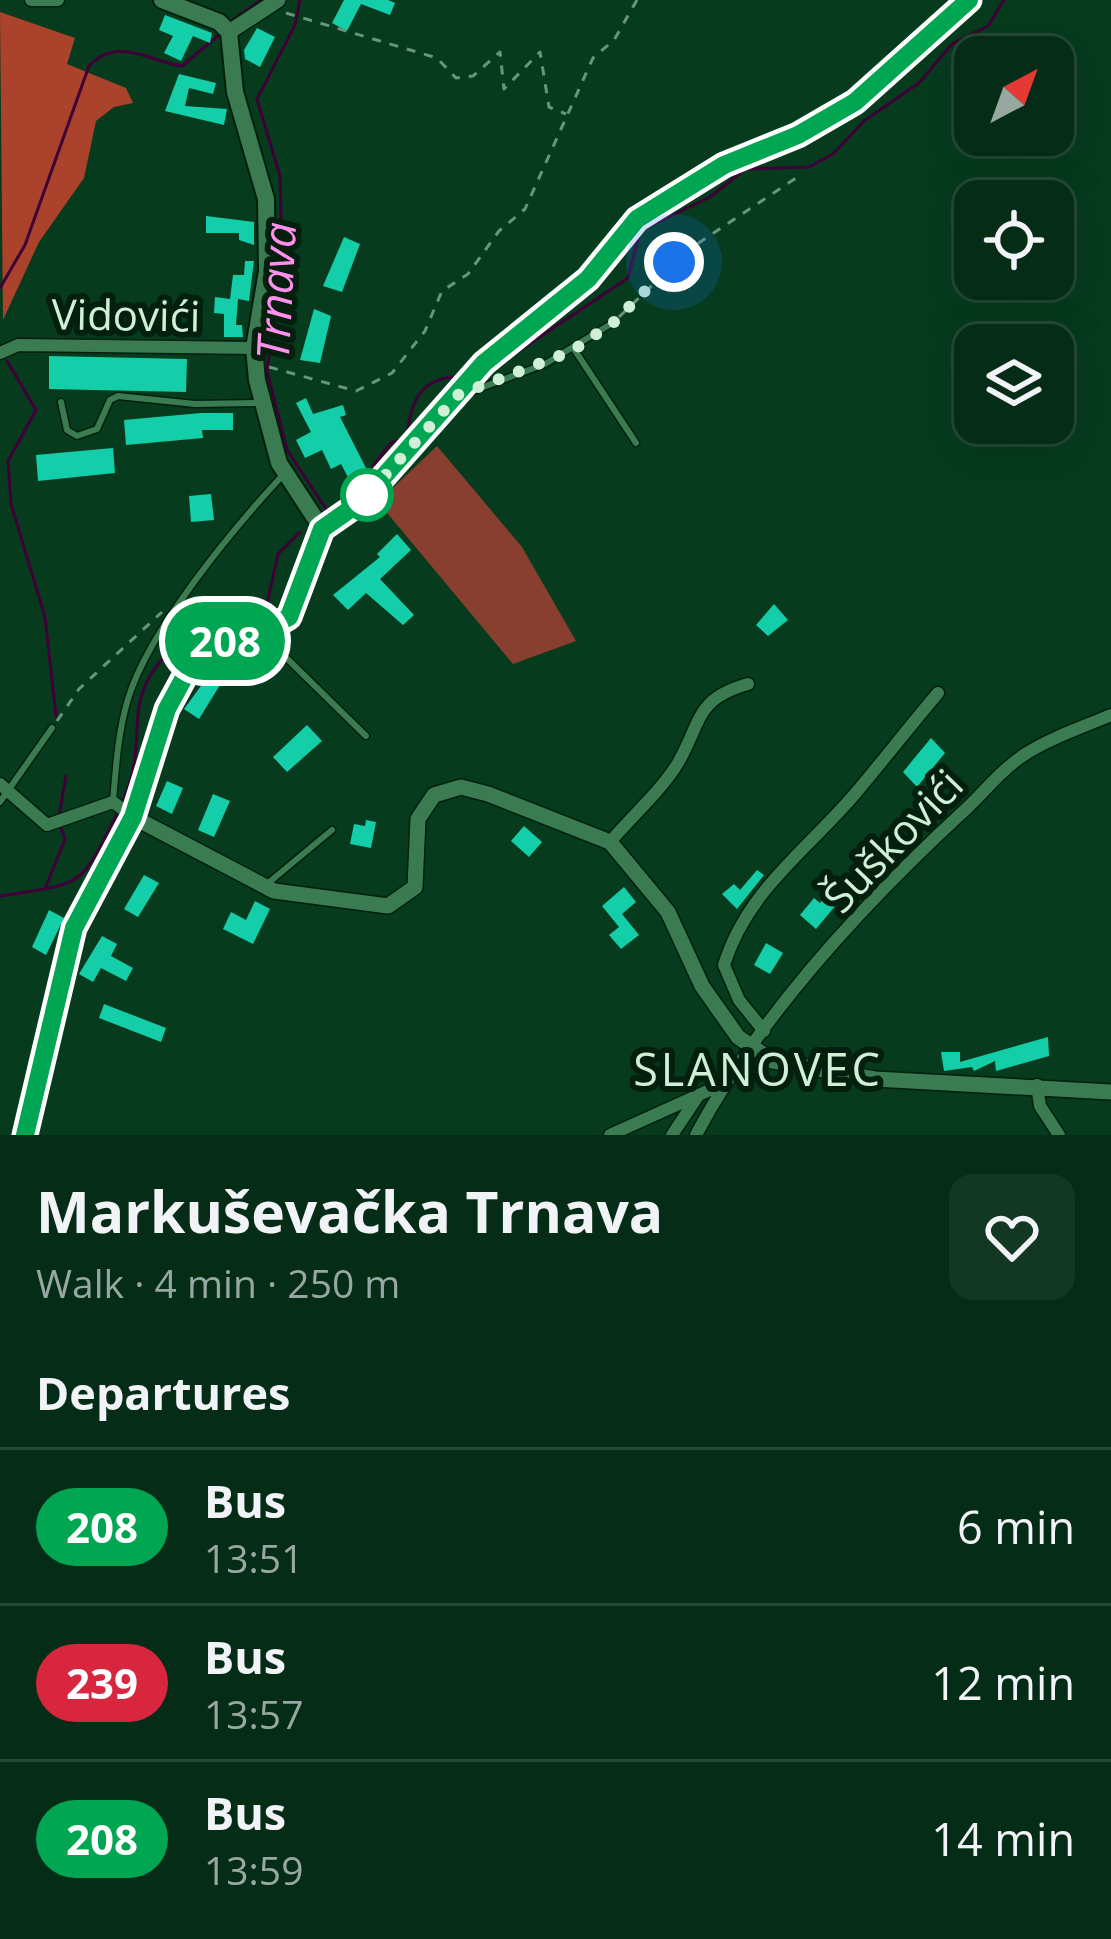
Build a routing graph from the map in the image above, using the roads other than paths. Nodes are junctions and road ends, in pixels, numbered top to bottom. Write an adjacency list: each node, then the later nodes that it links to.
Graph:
1 (31, 0): 2 (street)
2 (58, 0)
3 (162, 0): 6 (main road)
4 (278, 0): 6 (street)
5 (969, 0): 11 (street)
6 (229, 32): 8 (main road)
7 (614, 322): 9 (lane)
8 (254, 348): 10 (street, Vidovići); 13 (main road)
9 (574, 349): 11 (lane); 14 (lane)
10 (0, 353)
11 (464, 387): 16 (street)
12 (61, 402): 13 (lane)
13 (262, 403): 15 (main road)
14 (636, 443)
15 (284, 473): 16 (main road); 24 (lane)
16 (322, 529): 17 (main road)
17 (261, 633): 22 (lane); 24 (main road)
18 (748, 684): 26 (street)
19 (938, 693): 28 (street)
20 (1111, 715): 28 (street, Šuškovići)
21 (52, 728): 23 (lane)
22 (366, 736)
23 (3, 792): 24 (street)
24 (122, 808): 27 (street); 35 (main road)
25 (332, 830): 27 (lane)
26 (610, 842): 27 (street); 29 (street)
27 (264, 886)
28 (764, 1031): 29 (street, Šuškovići)
29 (754, 1050): 30 (street, Šuškovići); 31 (street)
30 (723, 1084): 33 (street); 34 (street)
31 (1037, 1085): 32 (street); 38 (street)
32 (1111, 1091)
33 (699, 1095): 36 (street); 37 (street)
34 (702, 1131)
35 (25, 1135)
36 (610, 1135)
37 (672, 1135)
38 (1059, 1135)

